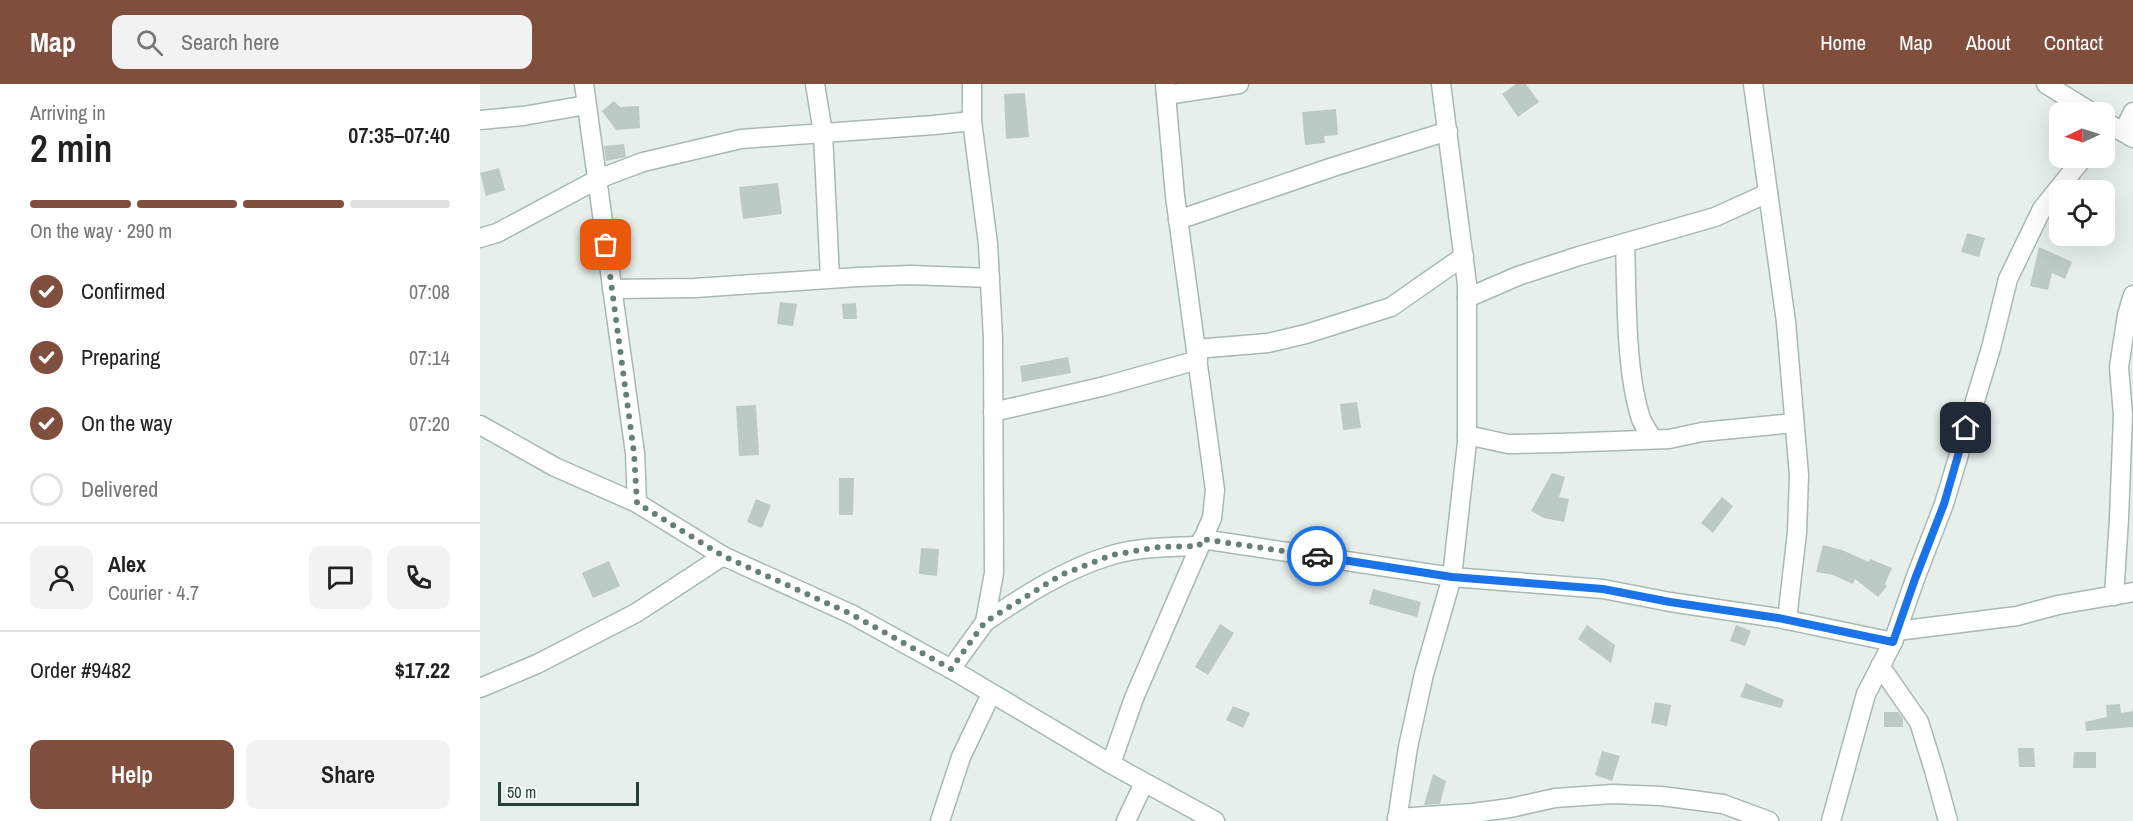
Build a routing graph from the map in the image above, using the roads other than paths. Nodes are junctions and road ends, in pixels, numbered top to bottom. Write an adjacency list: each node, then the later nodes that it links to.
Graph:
1 (584, 84): 10 (street)
2 (815, 84): 16 (street)
3 (972, 84): 13 (street)
4 (1239, 84): 8 (street)
5 (1441, 84): 15 (street)
6 (1753, 84): 19 (street)
7 (2046, 84): 9 (street)
8 (1165, 89): 20 (street)
9 (2075, 102)
10 (586, 105): 12 (street); 18 (street)
11 (2133, 112): 14 (street)
12 (480, 120)
13 (972, 121): 16 (street); 25 (street)
14 (2115, 129)
15 (1448, 132): 20 (street); 23 (street)
16 (823, 133): 18 (street); 24 (street)
17 (2076, 168): 43 (street)
18 (598, 179): 21 (street); 26 (street)
19 (1768, 193): 22 (street); 31 (street)
20 (1178, 220): 29 (street)
21 (480, 238)
22 (1625, 243): 28 (street); 34 (street)
23 (1464, 256): 28 (street); 29 (street)
24 (830, 278): 25 (street); 26 (street)
25 (990, 278): 30 (street)
26 (612, 289): 35 (street)
27 (2133, 295): 40 (street)
28 (1467, 298): 33 (street)
29 (1197, 355): 30 (street); 36 (street)
30 (993, 412): 42 (street)
31 (1794, 423): 34 (street); 41 (street)
32 (480, 425): 35 (street)
33 (1467, 435): 34 (street); 38 (street)
34 (1653, 440)
35 (637, 503): 37 (street)
36 (1200, 543): 38 (street); 42 (street); 48 (street)
37 (723, 556): 45 (street); 46 (street)
38 (1452, 577): 41 (street); 50 (street)
39 (2133, 592): 40 (street)
40 (2114, 596): 43 (street)
41 (1787, 620): 43 (street)
42 (985, 622): 45 (street)
43 (1895, 636): 44 (street)
44 (1880, 666): 55 (street); 56 (street)
45 (951, 669): 47 (street)
46 (480, 688)
47 (992, 694): 48 (street); 51 (street)
48 (1111, 765): 49 (street)
49 (1144, 783): 52 (street); 53 (street)
50 (1397, 820): 54 (street)
51 (940, 821)
52 (1126, 821)
53 (1215, 821)
54 (1769, 821)
55 (1831, 821)
56 (1948, 821)

